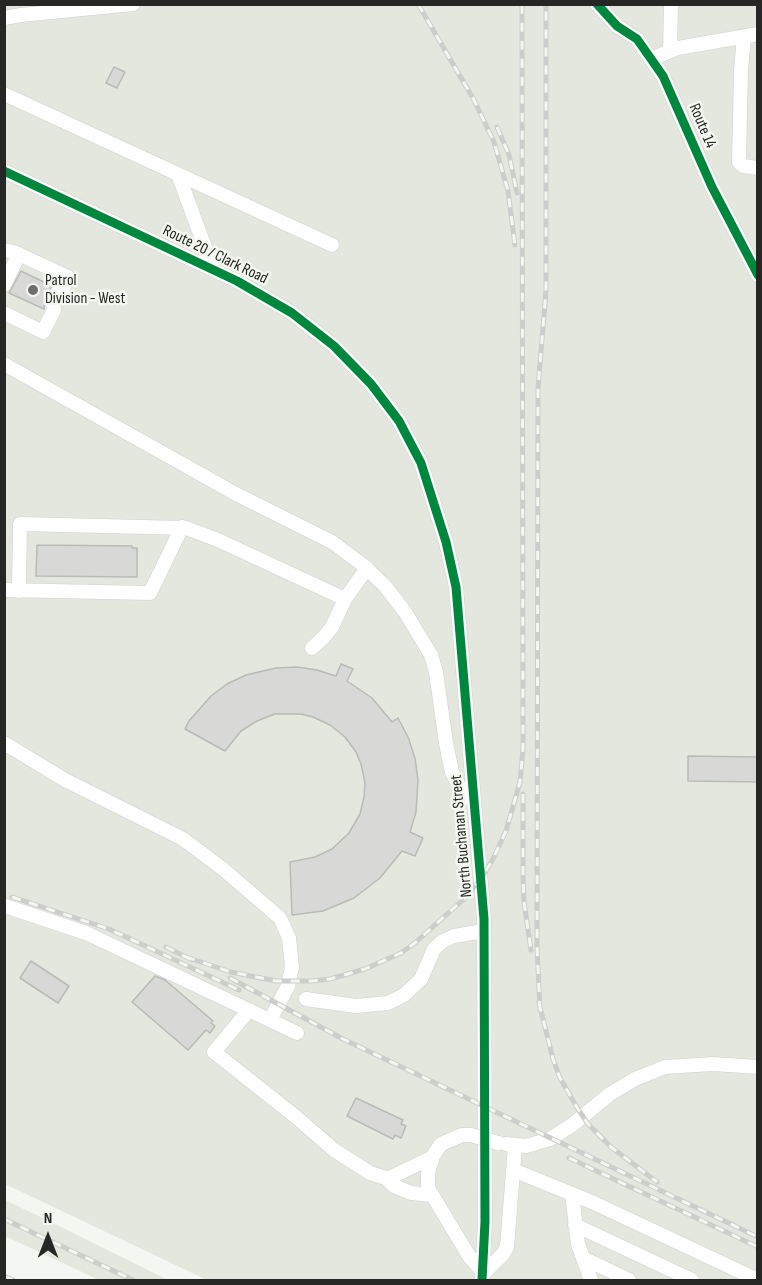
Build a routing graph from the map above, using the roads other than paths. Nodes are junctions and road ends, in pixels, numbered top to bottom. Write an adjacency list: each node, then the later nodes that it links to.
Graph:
1 (13, 4): 5 (street)
2 (133, 4): 5 (street)
3 (597, 4): 8 (street, Route 14)
4 (671, 4): 7 (street)
5 (5, 19)
6 (751, 35): 7 (street); 10 (street)
7 (670, 51): 8 (street)
8 (651, 59): 17 (street, Route 14)
9 (4, 94): 12 (street)
10 (758, 168)
11 (4, 171): 16 (street, Route 20 / Clark Road)
12 (178, 174): 13 (street); 16 (street)
13 (332, 245)
14 (4, 250): 15 (street)
15 (19, 254): 18 (street); 19 (street)
16 (213, 269): 21 (street, Route 20 / Clark Road)
17 (758, 275)
18 (4, 285)
19 (4, 314)
20 (4, 364): 23 (street)
21 (387, 404): 29 (street, North Buchanan Street)
22 (182, 527): 25 (street); 25 (street); 26 (street)
23 (367, 568): 26 (street); 29 (street)
24 (4, 590): 25 (street)
25 (19, 591)
26 (345, 599): 27 (street)
27 (312, 648)
28 (4, 743): 34 (street)
29 (474, 802): 31 (street, North Buchanan Street)
30 (5, 906): 33 (street)
31 (484, 931): 32 (street); 45 (street, North Buchanan Street)
32 (306, 999)
33 (249, 1010): 34 (street); 40 (street)
34 (270, 1020): 35 (street)
35 (297, 1033)
36 (758, 1067): 37 (street)
37 (515, 1146): 38 (street, bridge); 39 (street)
38 (433, 1157): 40 (street); 42 (street)
39 (513, 1170): 41 (street); 45 (street)
40 (389, 1179): 42 (street)
41 (572, 1194): 43 (street); 46 (street)
42 (431, 1195): 45 (street)
43 (575, 1225): 44 (street); 49 (street)
44 (583, 1258): 47 (street); 48 (street)
45 (483, 1277)
46 (758, 1280)
47 (591, 1281)
48 (630, 1281)
49 (692, 1281)

